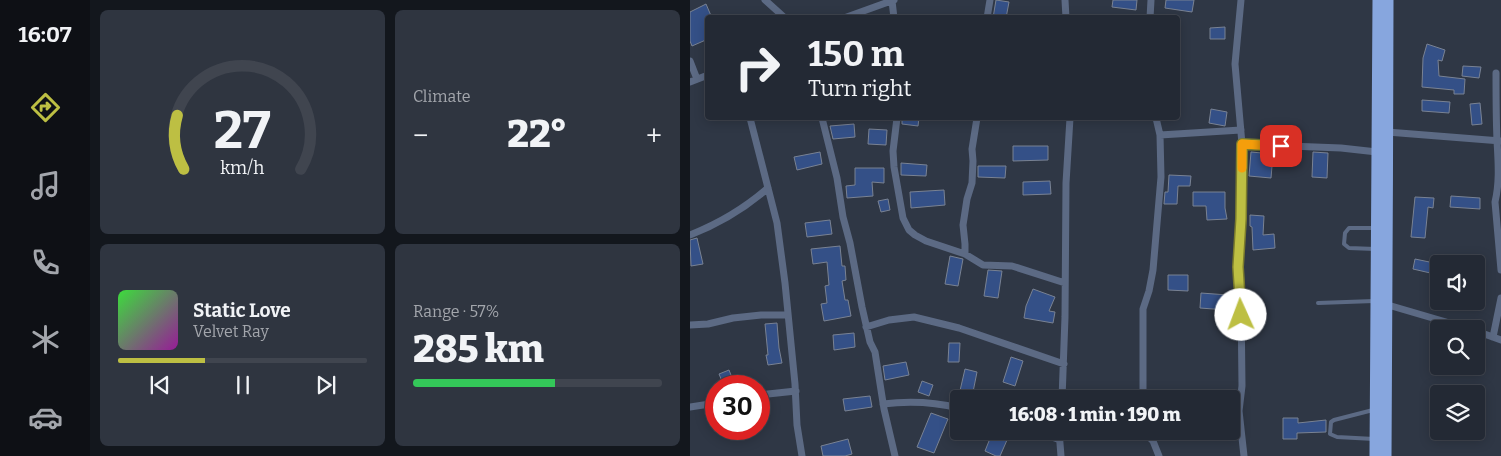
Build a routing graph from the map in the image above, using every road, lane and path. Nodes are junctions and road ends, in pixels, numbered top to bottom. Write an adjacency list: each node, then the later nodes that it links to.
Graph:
1 (765, 0): 9 (street)
2 (893, 0): 10 (street); 11 (street)
3 (990, 0): 12 (street)
4 (1065, 0): 13 (street)
5 (1151, 0): 14 (street)
6 (1241, 0): 26 (street)
7 (1378, 0): 31 (highway)
8 (1388, 0): 27 (highway)
9 (782, 15)
10 (852, 15)
11 (894, 15)
12 (988, 15)
13 (1066, 15)
14 (1150, 15)
15 (690, 62): 18 (street)
16 (1496, 73): 29 (street)
17 (705, 76): 18 (street)
18 (698, 79): 19 (street)
19 (690, 82)
20 (751, 120): 32 (street)
21 (822, 120): 45 (street)
22 (896, 120): 36 (street)
23 (977, 120): 36 (street)
24 (1070, 120): 38 (street)
25 (1156, 120): 28 (street)
26 (1241, 130): 28 (street); 30 (street)
27 (1387, 132): 29 (street); 41 (highway)
28 (1160, 135): 52 (street)
29 (1499, 141): 37 (street)
30 (1242, 144): 31 (street); 66 (street)
31 (1377, 152): 33 (highway)
32 (768, 188): 34 (street); 42 (street)
33 (1377, 228): 35 (highway); 35 (lane)
34 (690, 235)
35 (1377, 249): 41 (highway)
36 (964, 254): 38 (street)
37 (1501, 270)
38 (1065, 283): 49 (street)
39 (1501, 298): 47 (street)
40 (1318, 303): 41 (lane)
41 (1382, 303): 43 (street); 58 (highway); 68 (highway)
42 (788, 315): 44 (street); 50 (street)
43 (1440, 320)
44 (690, 325)
45 (866, 327): 49 (street); 54 (street)
46 (1485, 334): 47 (street)
47 (1493, 337): 48 (street)
48 (1501, 340)
49 (1064, 364): 51 (street)
50 (796, 390): 53 (street); 62 (street)
51 (1063, 390)
52 (1143, 390)
53 (770, 394)
54 (883, 404): 56 (street); 63 (street)
55 (705, 405): 57 (street)
56 (950, 406)
57 (690, 407)
58 (1376, 409): 59 (highway); 59 (lane)
59 (1375, 439): 67 (highway)
60 (1060, 440): 64 (street)
61 (1152, 440): 65 (street)
62 (802, 456)
63 (895, 456)
64 (1061, 456)
65 (1159, 456)
66 (1244, 456)
67 (1375, 456)
68 (1386, 456)

